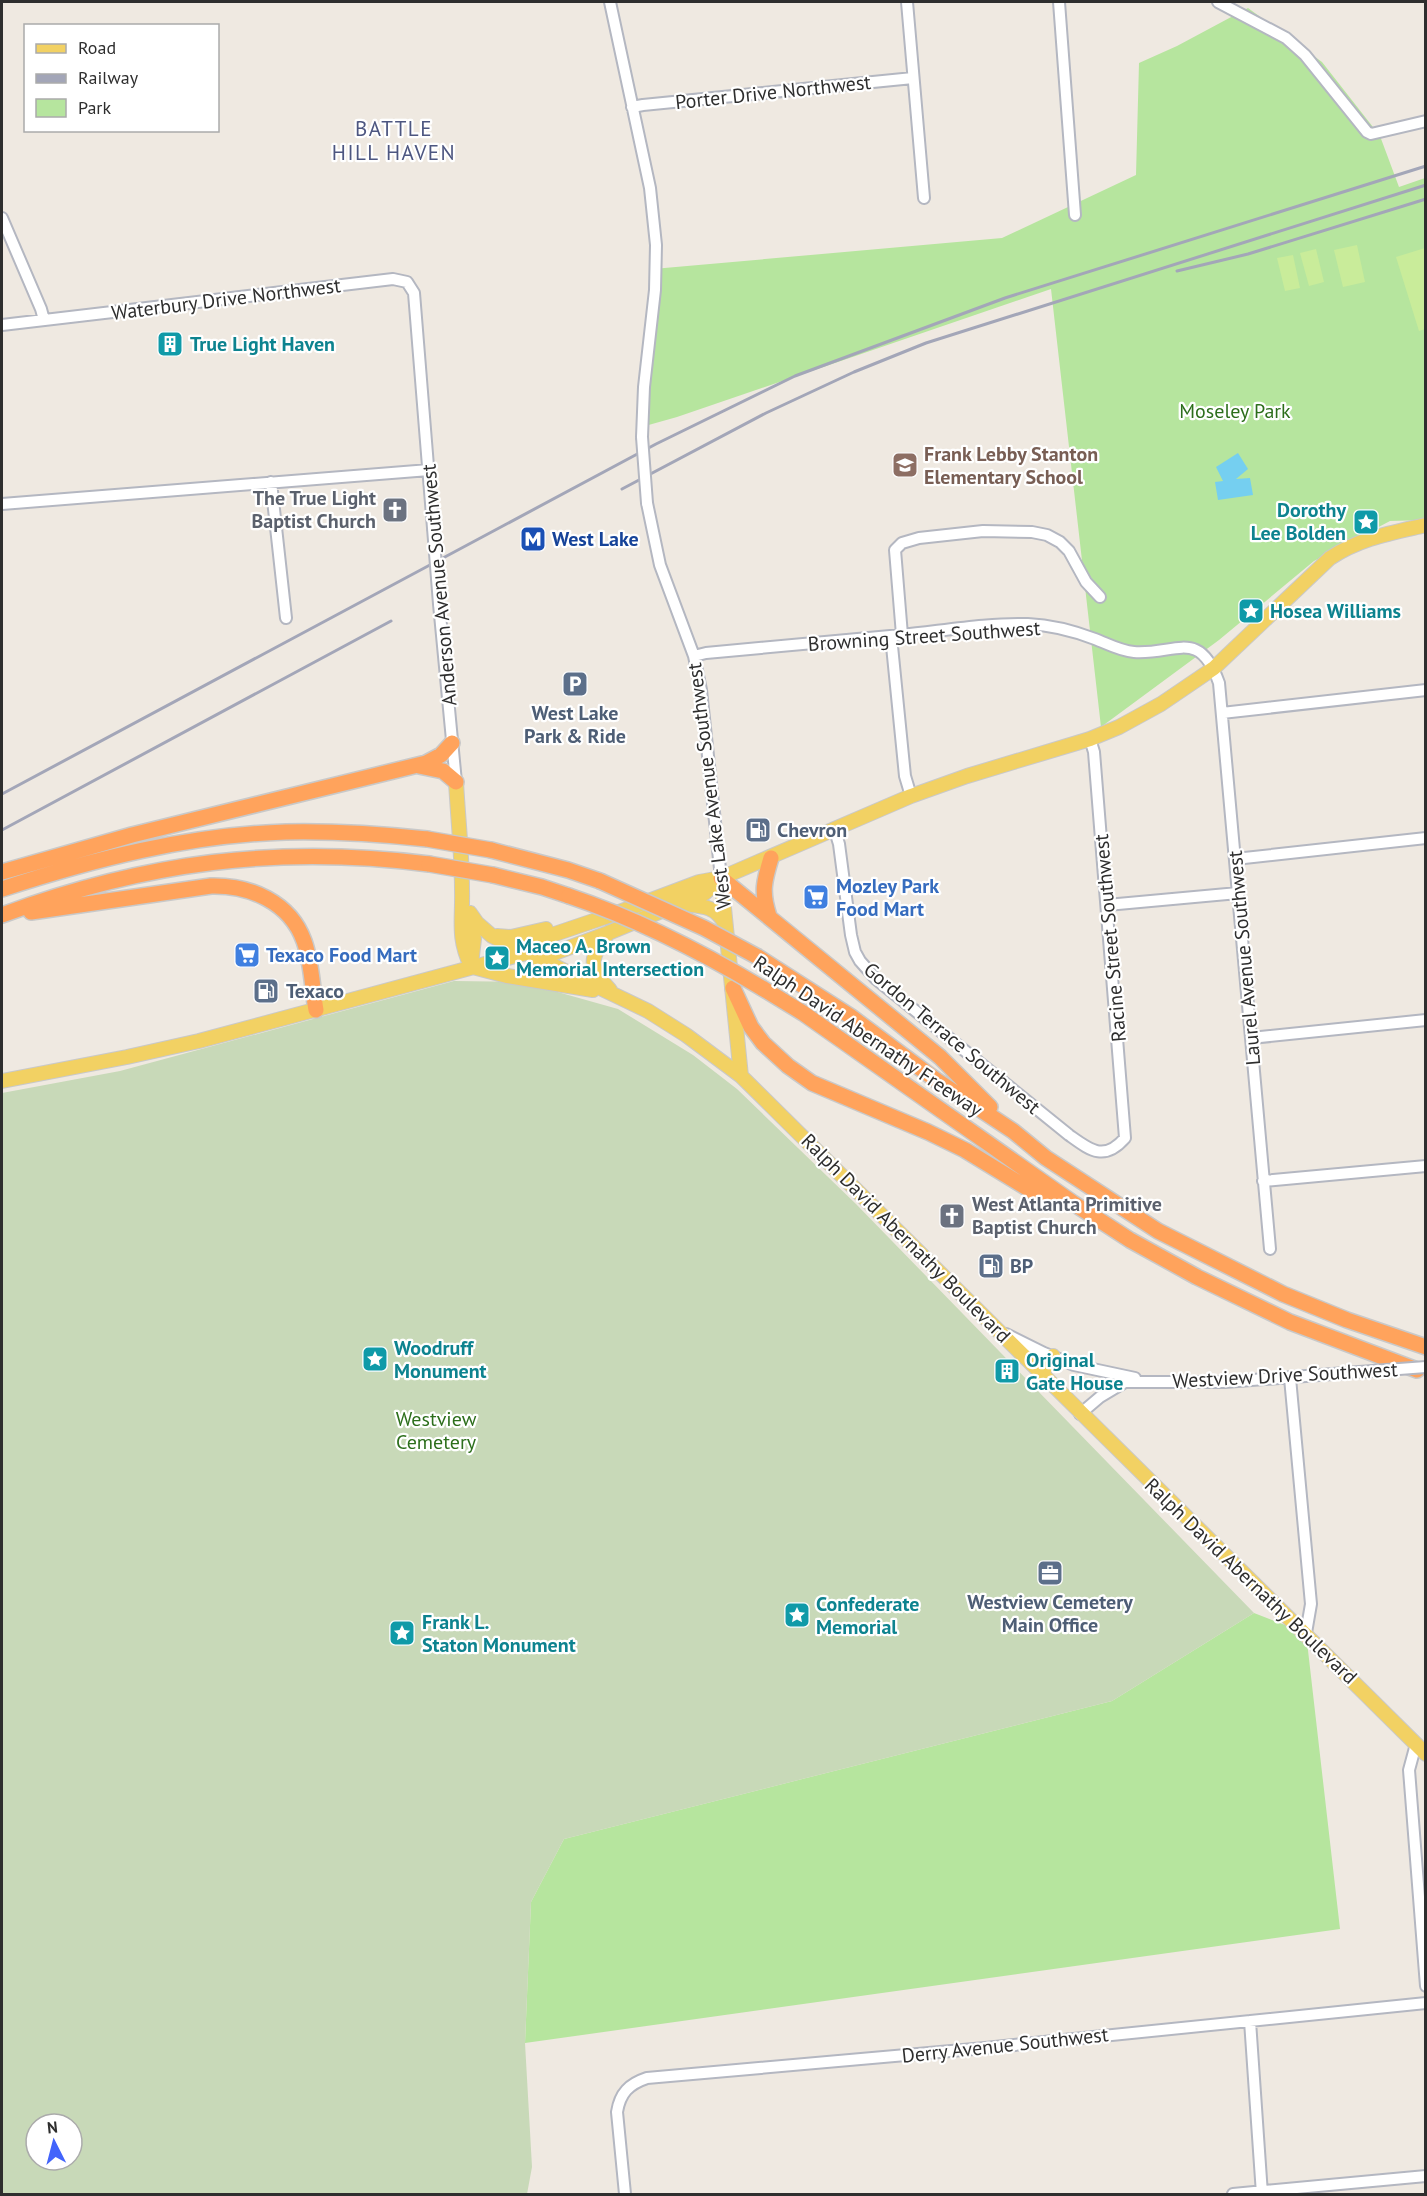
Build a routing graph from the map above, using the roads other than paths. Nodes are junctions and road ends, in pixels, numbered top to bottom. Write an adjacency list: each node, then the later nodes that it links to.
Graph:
1 (610, 2): 6 (street, West Lake Avenue Southwest)
2 (907, 2): 5 (street)
3 (1059, 2): 9 (street)
4 (1218, 2): 7 (street)
5 (914, 78): 6 (street, Porter Drive Northwest); 8 (street)
6 (632, 107): 22 (street, West Lake Avenue Southwest, bridge)
7 (1425, 121)
8 (924, 198)
9 (1075, 215)
10 (2, 218): 12 (street)
11 (408, 282): 12 (street, Waterbury Drive Northwest); 14 (street, Anderson Avenue Southwest)
12 (44, 320): 13 (street, Waterbury Drive Northwest)
13 (2, 325)
14 (429, 470): 15 (street); 27 (street, Anderson Avenue Southwest, bridge)
15 (271, 482): 16 (street); 19 (street)
16 (2, 504)
17 (1425, 525): 23 (main road)
18 (1100, 597): 20 (street)
19 (286, 618)
20 (902, 635): 21 (street, Browning Street Southwest); 23 (street, Browning Street Southwest)
21 (891, 636): 22 (street, Browning Street Southwest); 30 (street)
22 (694, 656): 36 (street, West Lake Avenue Southwest)
23 (1214, 668): 25 (street, Laurel Avenue Southwest); 26 (main road)
24 (1425, 690): 25 (street)
25 (1222, 713): 34 (street, Laurel Avenue Southwest)
26 (1090, 739): 30 (main road); 41 (street, Racine Street Southwest)
27 (452, 743): 28 (highway); 29 (street, Anderson Avenue Southwest)
28 (417, 765): 29 (highway); 35 (highway)
29 (456, 782): 38 (main road, Anderson Avenue Southwest)
30 (911, 796): 31 (main road)
31 (835, 831): 33 (main road); 58 (street, Gordon Terrace Southwest)
32 (1425, 838): 34 (street)
33 (771, 858): 36 (main road); 44 (highway)
34 (1235, 859): 39 (street, Laurel Avenue Southwest)
35 (2, 872)
36 (721, 878): 40 (main road); 44 (highway); 45 (main road, West Lake Avenue Southwest); 47 (main road); 48 (main road)
37 (2, 889): 57 (highway, Ralph David Abernathy Freeway, bridge)
38 (462, 890): 42 (main road, Anderson Avenue Southwest); 49 (main road, Anderson Avenue Southwest)
39 (1238, 893): 41 (street); 54 (street, Laurel Avenue Southwest)
40 (682, 904): 45 (main road); 46 (main road)
41 (1107, 905): 58 (street, Racine Street Southwest)
42 (470, 913): 47 (main road, Ralph David Abernathy Boulevard); 49 (main road, Anderson Avenue Southwest)
43 (2, 915): 52 (highway); 61 (highway, Ralph David Abernathy Freeway, bridge)
44 (769, 916): 57 (highway)
45 (726, 926): 50 (main road, West Lake Avenue Southwest)
46 (608, 933): 48 (main road); 51 (main road)
47 (492, 936): 48 (main road, Ralph David Abernathy Boulevard)
48 (526, 953): 49 (main road); 51 (main road, Ralph David Abernathy Boulevard)
49 (471, 966): 51 (main road); 52 (main road)
50 (733, 988): 55 (main road, West Lake Avenue Southwest); 61 (highway)
51 (614, 993): 55 (main road, Ralph David Abernathy Boulevard)
52 (316, 1010): 56 (main road)
53 (1425, 1020): 54 (street)
54 (1251, 1038): 60 (street, Laurel Avenue Southwest)
55 (741, 1076): 63 (main road, Ralph David Abernathy Boulevard)
56 (2, 1082)
57 (1013, 1131): 64 (highway, Ralph David Abernathy Freeway)
58 (1125, 1138)
59 (1425, 1166): 60 (street)
60 (1263, 1181): 62 (street, Laurel Avenue Southwest)
61 (1073, 1203): 67 (highway, Ralph David Abernathy Freeway)
62 (1270, 1249)
63 (1002, 1333): 65 (street, Westview Drive Southwest); 68 (main road, Ralph David Abernathy Boulevard)
64 (1425, 1347)
65 (1053, 1356): 68 (main road); 70 (street, Westview Drive Southwest)
66 (1425, 1367): 69 (street, Westview Drive Southwest, bridge)
67 (1425, 1372)
68 (1041, 1373): 71 (main road, Ralph David Abernathy Boulevard)
69 (1290, 1378): 70 (street, Westview Drive Southwest); 72 (street)
70 (1144, 1380): 71 (street, Westview Drive Southwest)
71 (1080, 1414): 72 (main road, Ralph David Abernathy Boulevard)
72 (1306, 1633): 73 (main road, Ralph David Abernathy Boulevard)
73 (1421, 1749): 74 (street)
74 (1425, 1986)
75 (1425, 2003): 76 (street, Derry Avenue Southwest)
76 (1250, 2021): 78 (street); 79 (street, Derry Avenue Southwest)
77 (1425, 2176): 78 (street)
78 (1262, 2193): 80 (street)
79 (626, 2194)
80 (1233, 2194)

